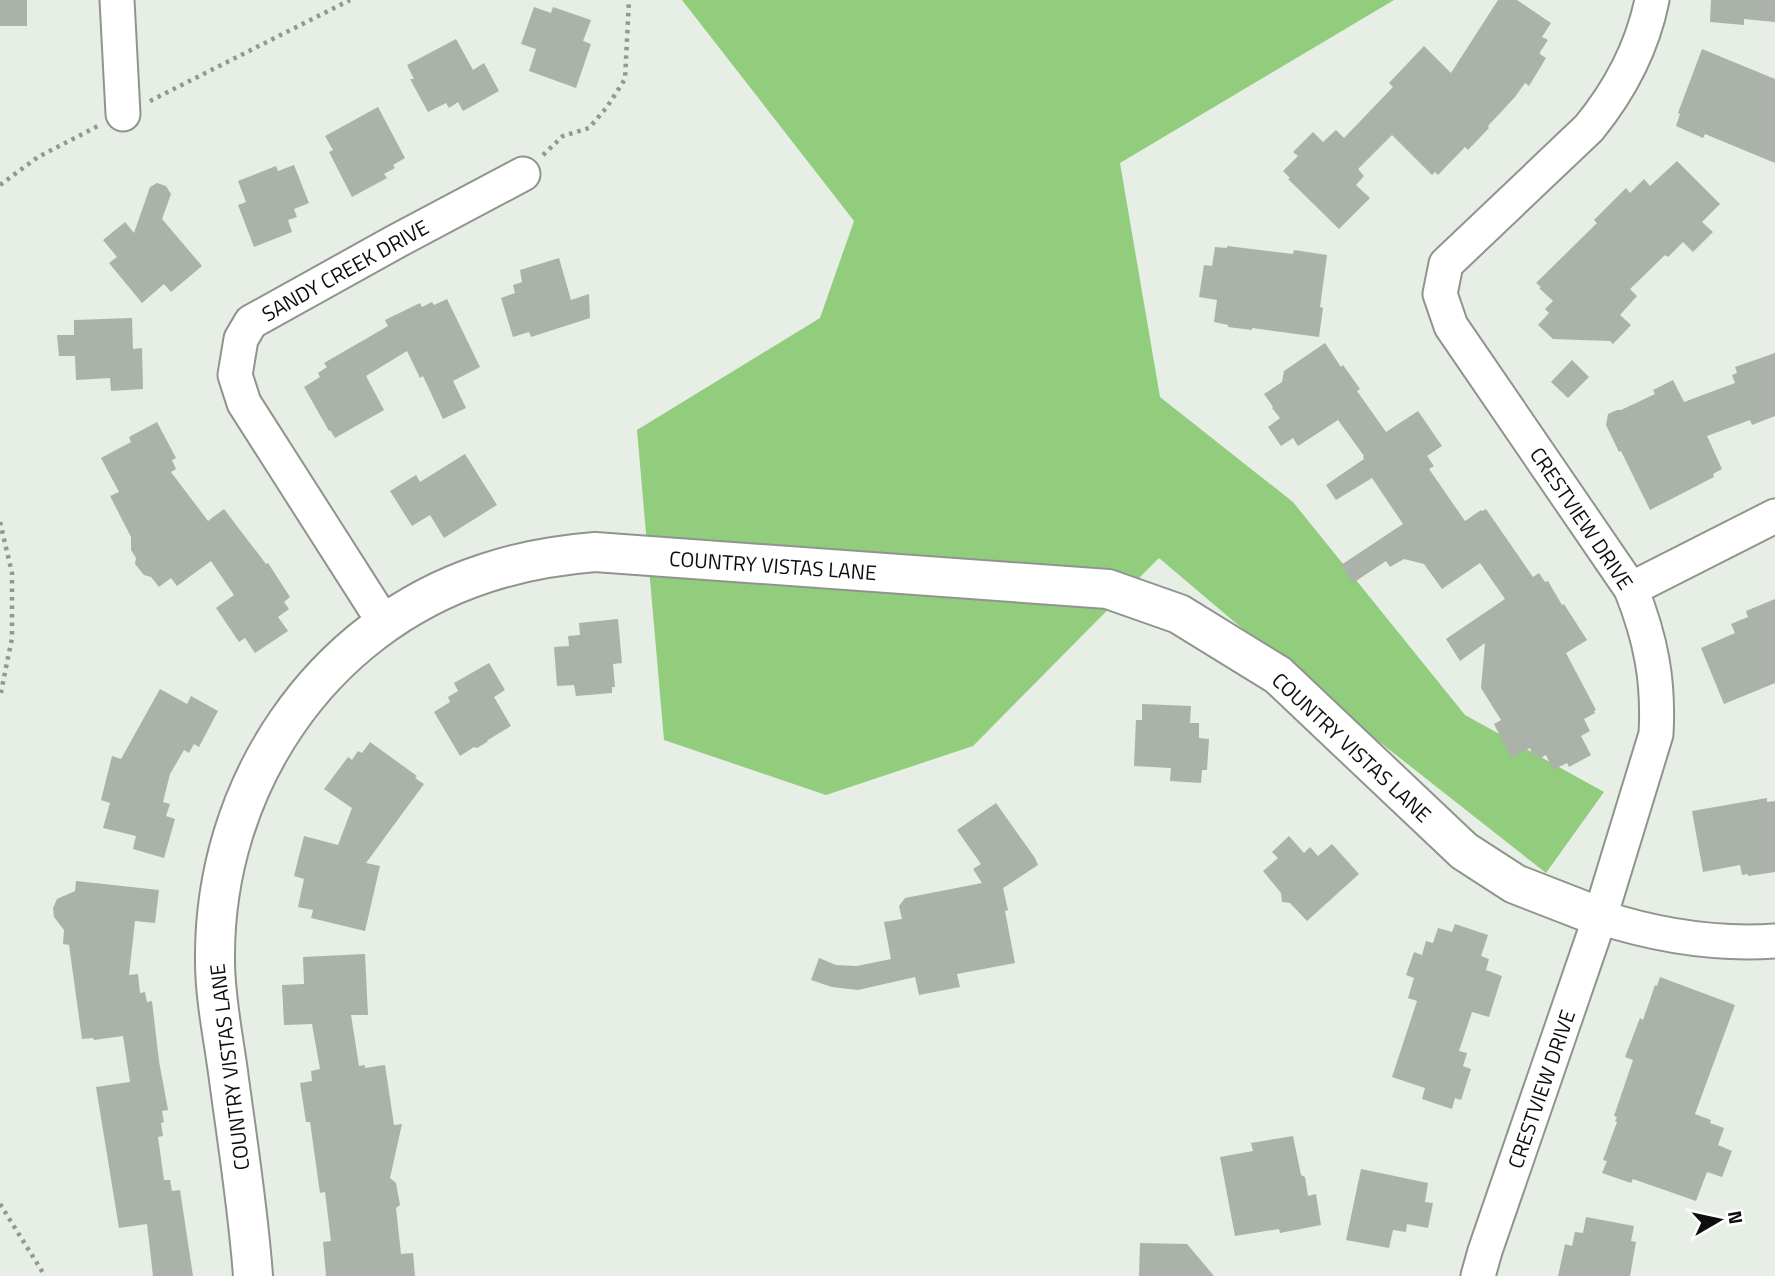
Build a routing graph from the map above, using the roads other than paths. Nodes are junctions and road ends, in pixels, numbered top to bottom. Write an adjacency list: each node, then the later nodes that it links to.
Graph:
1 (117, 0): 3 (street)
2 (1652, 0): 6 (street, CRESTVIEW DRIVE)
3 (123, 114)
4 (523, 174): 7 (street, SANDY CREEK DRIVE)
5 (1775, 516): 6 (street)
6 (1631, 589): 8 (street, CRESTVIEW DRIVE)
7 (385, 624): 8 (street, COUNTRY VISTAS LANE); 10 (street, COUNTRY VISTAS LANE)
8 (1600, 917): 9 (street, COUNTRY VISTAS LANE); 11 (street, CRESTVIEW DRIVE)
9 (1775, 940)
10 (253, 1276)
11 (1478, 1276)

